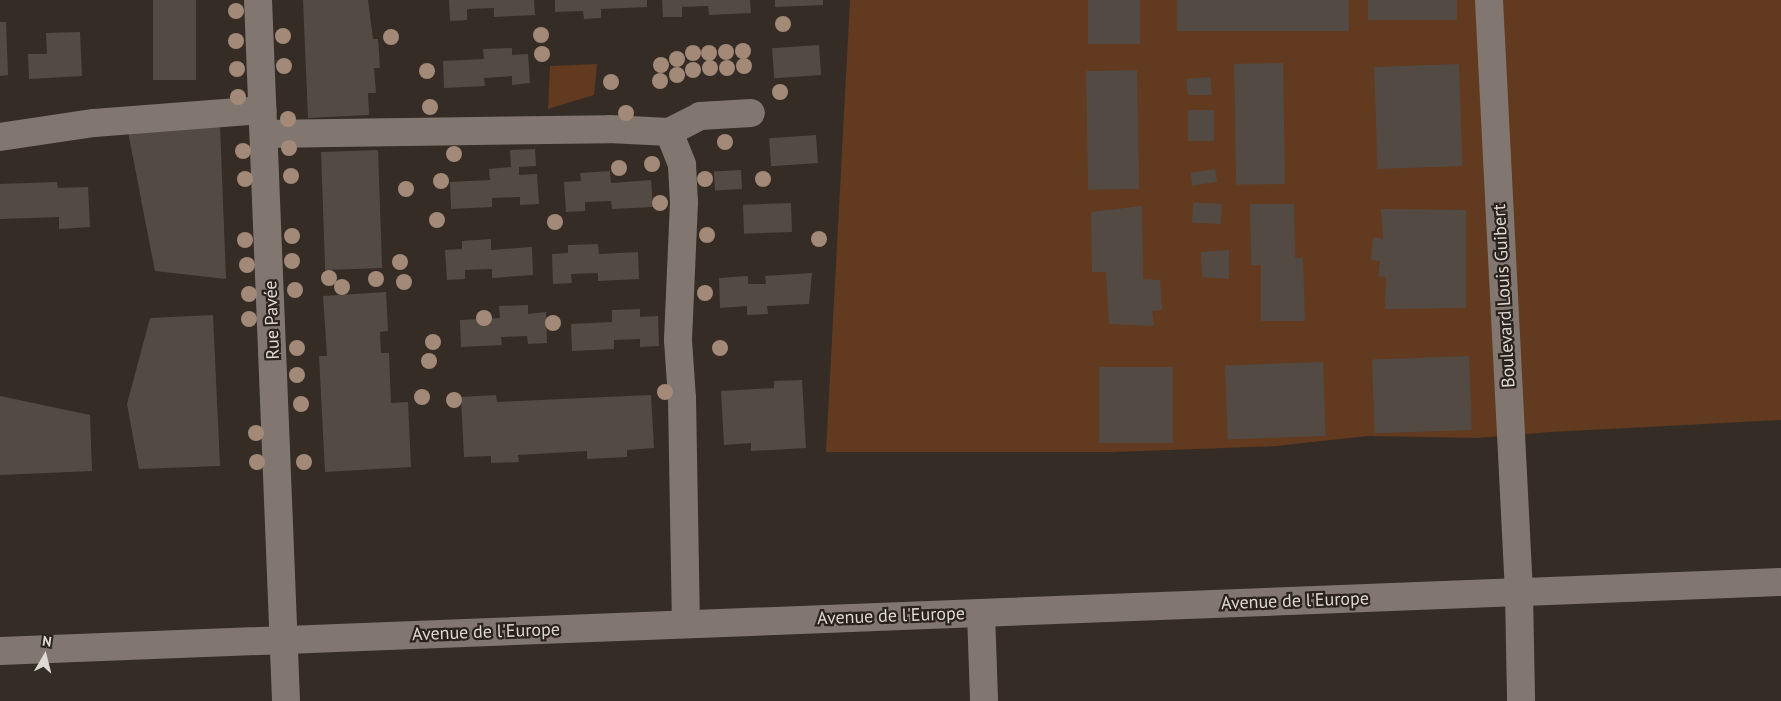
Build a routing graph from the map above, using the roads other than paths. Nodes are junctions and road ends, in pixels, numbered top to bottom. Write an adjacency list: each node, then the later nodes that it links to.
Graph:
1 (258, 0): 4 (street, Rue Pavée)
2 (1489, 0): 8 (street, Boulevard Louis Guibert)
3 (751, 113): 5 (street)
4 (263, 122): 5 (street); 6 (street); 11 (street, Rue Pavée)
5 (669, 132): 10 (street)
6 (0, 137)
7 (1781, 582): 8 (street, Avenue de l'Europe)
8 (1518, 593): 9 (street, Avenue de l'Europe); 15 (street, Boulevard Louis Guibert)
9 (981, 613): 10 (street, Avenue de l'Europe); 14 (street)
10 (686, 624): 11 (street, Avenue de l'Europe)
11 (284, 640): 12 (street, Avenue de l'Europe); 13 (street, Rue Pavée)
12 (0, 650)
13 (286, 701)
14 (984, 701)
15 (1521, 701)

